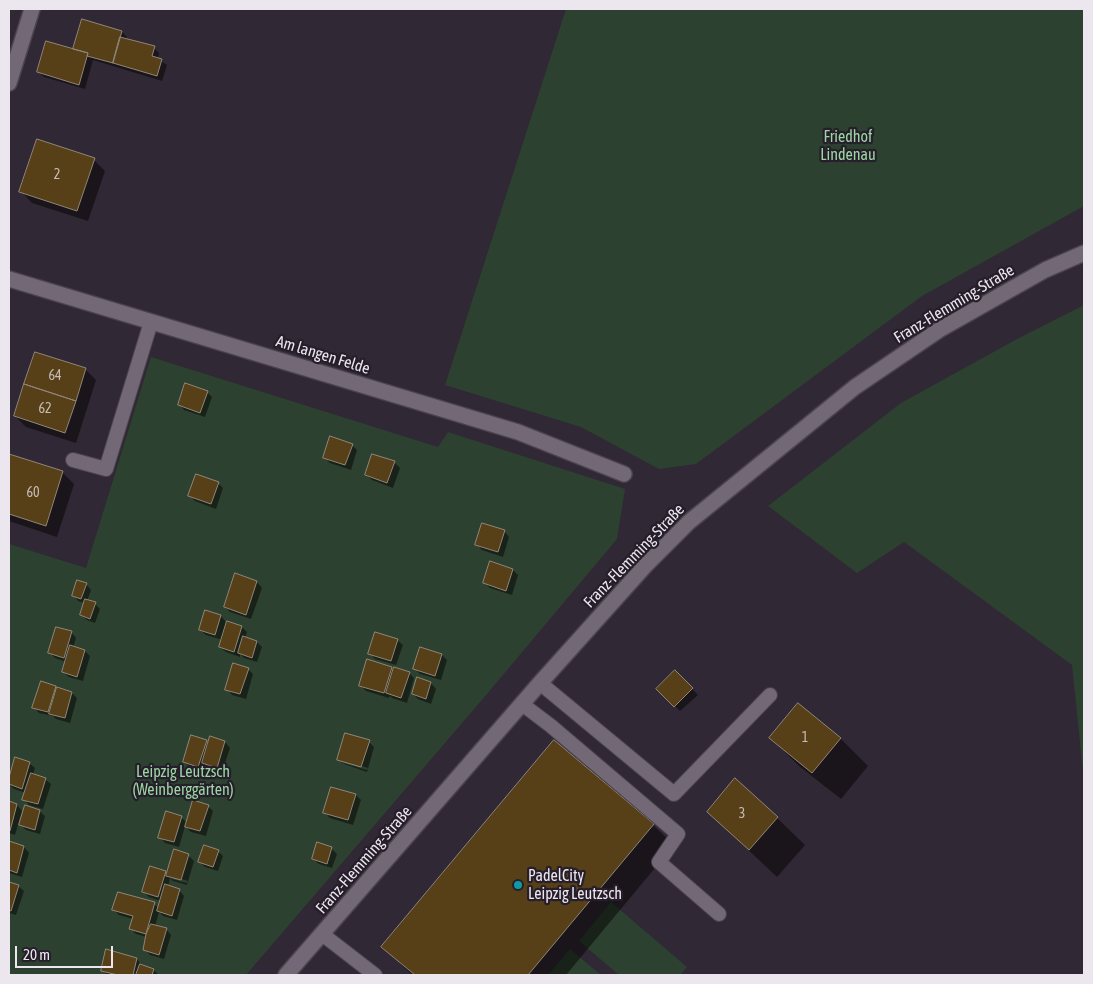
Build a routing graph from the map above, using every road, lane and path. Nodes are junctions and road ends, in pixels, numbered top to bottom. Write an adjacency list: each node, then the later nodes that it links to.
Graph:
1 (32, 9): 2 (street)
2 (9, 83)
3 (1084, 253): 8 (street, Franz-Flemming-Straße)
4 (9, 279): 5 (street, Am langen Felde)
5 (151, 322): 6 (lane); 7 (street, Am langen Felde)
6 (73, 460)
7 (624, 474)
8 (540, 683): 9 (lane); 10 (street, Franz-Flemming-Straße)
9 (770, 695)
10 (522, 704): 11 (lane); 12 (street, Franz-Flemming-Straße)
11 (719, 914)
12 (322, 934): 13 (street, Franz-Flemming-Straße); 14 (lane)
13 (286, 975)
14 (375, 975)

